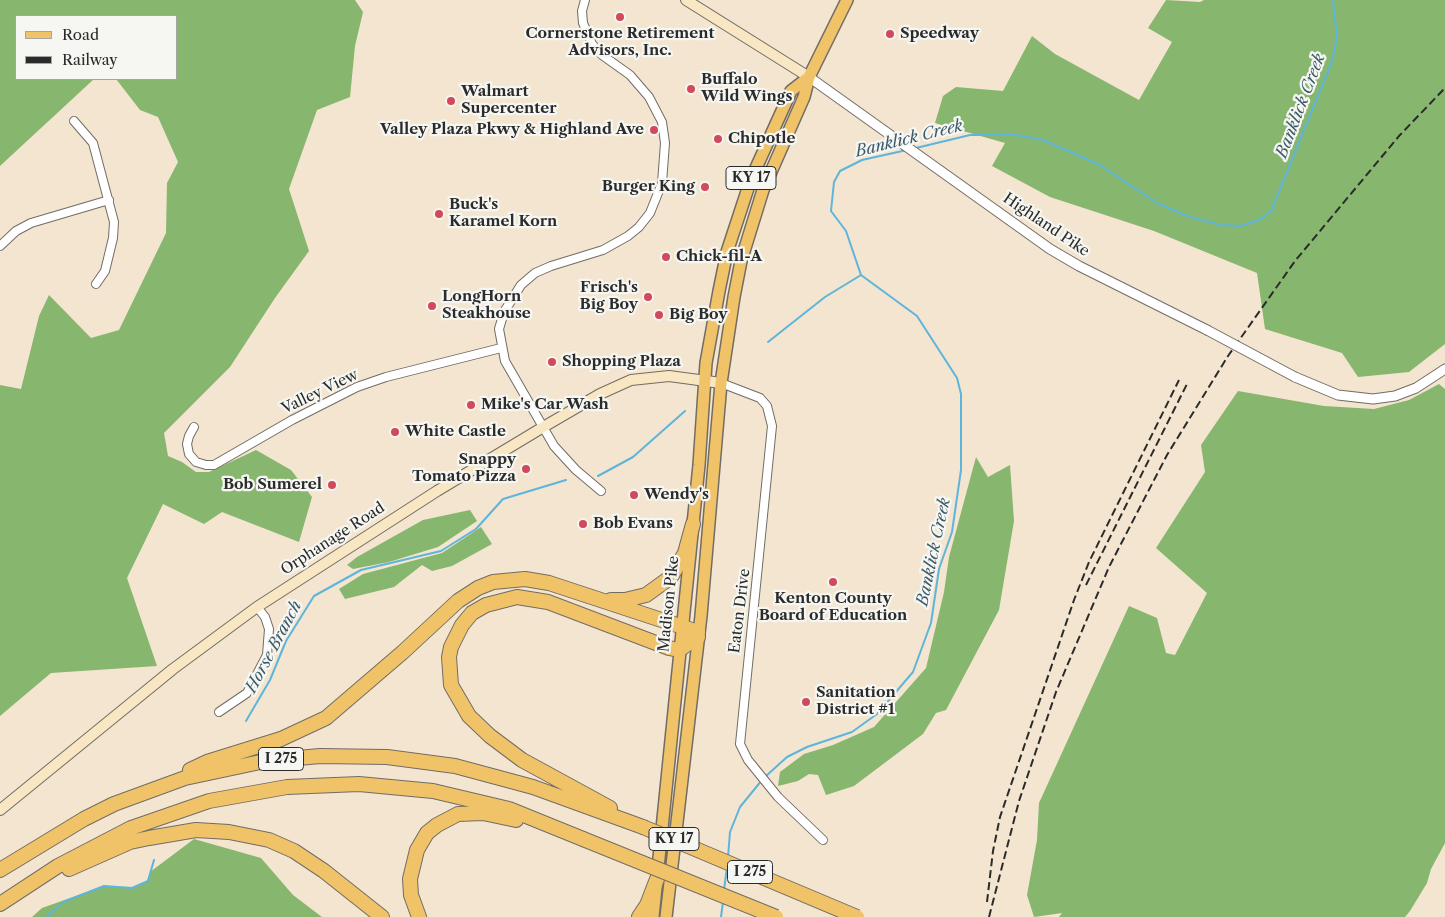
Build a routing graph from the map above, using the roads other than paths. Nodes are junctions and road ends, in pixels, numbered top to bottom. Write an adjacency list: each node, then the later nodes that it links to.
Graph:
1 (585, 0): 9 (street)
2 (686, 0): 4 (main road, Highland Pike)
3 (847, 0): 4 (main road, Madison Pike / KY 17)
4 (809, 77): 10 (street, Highland Pike, bridge); 11 (main road, Madison Pike / KY 17); 12 (main road, Madison Pike / KY 17)
5 (74, 121): 6 (street)
6 (109, 200): 7 (street); 8 (street)
7 (0, 246)
8 (96, 284)
9 (501, 348): 13 (street); 14 (street, Valley View)
10 (1445, 369)
11 (706, 380): 12 (main road, Orphanage Road); 13 (main road, Orphanage Road); 16 (main road, Madison Pike / KY 17)
12 (721, 384): 20 (main road, Madison Pike / KY 17); 27 (street, Eaton Drive)
13 (545, 426): 15 (street); 18 (main road, Orphanage Road)
14 (194, 427)
15 (601, 491)
16 (693, 524): 17 (highway); 19 (main road, Madison Pike / KY 17)
17 (596, 598): 19 (highway); 24 (highway)
18 (257, 607): 22 (street); 25 (main road, Orphanage Road)
19 (683, 627): 20 (highway); 21 (main road, Madison Pike / KY 17)
20 (698, 635): 21 (highway); 36 (main road, Madison Pike / KY 17)
21 (679, 650): 23 (highway); 29 (main road, Madison Pike / KY 17)
22 (219, 712)
23 (581, 799): 24 (highway, I 275); 38 (highway, I 275, bridge)
24 (114, 804): 28 (highway, I 275)
25 (0, 810)
26 (554, 827): 30 (highway, I 275); 33 (highway); 37 (highway, I 275, bridge)
27 (823, 840)
28 (0, 870)
29 (657, 879): 34 (highway); 35 (main road, Madison Pike / KY 17)
30 (22, 889): 31 (highway, I 275); 32 (highway)
31 (0, 904)
32 (382, 917)
33 (419, 917)
34 (639, 917)
35 (653, 917)
36 (666, 917)
37 (776, 917)
38 (857, 917)

